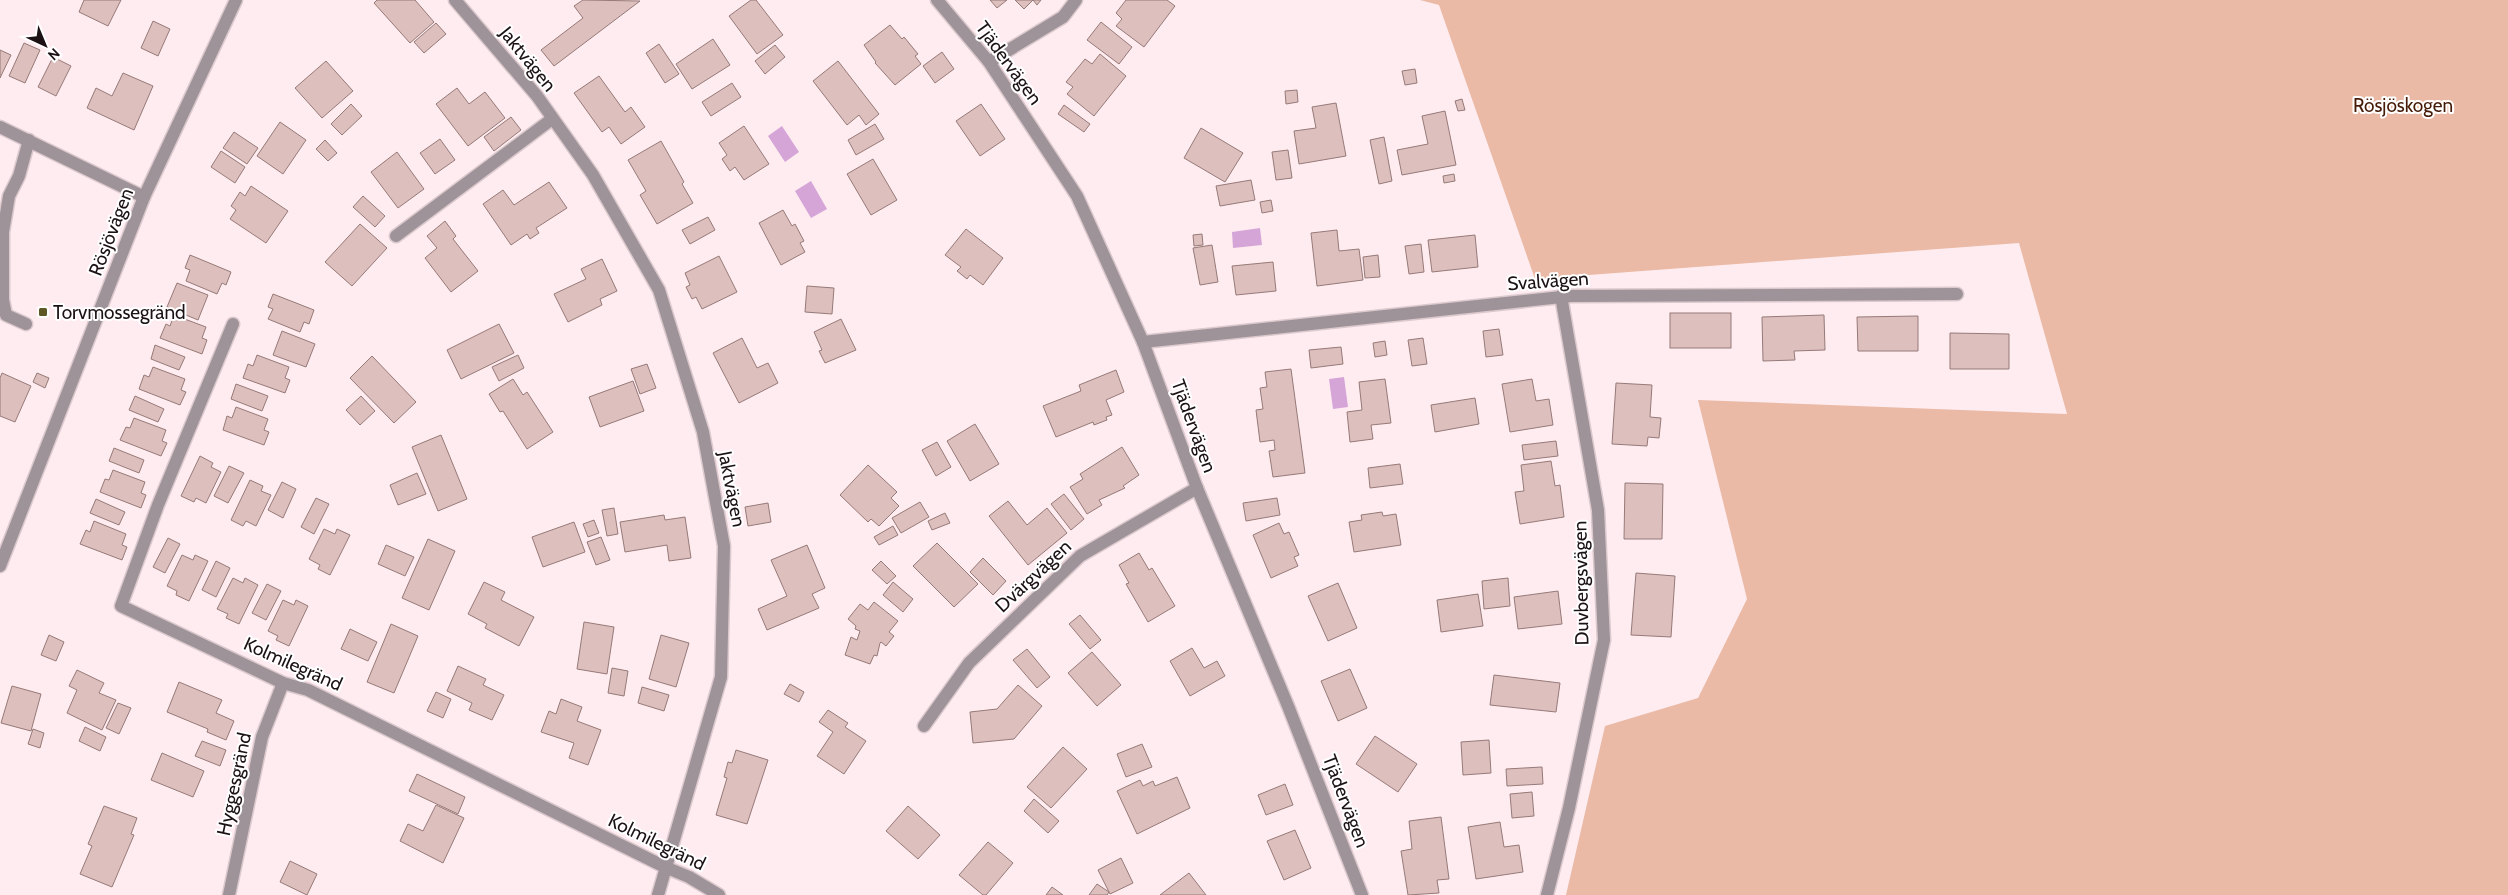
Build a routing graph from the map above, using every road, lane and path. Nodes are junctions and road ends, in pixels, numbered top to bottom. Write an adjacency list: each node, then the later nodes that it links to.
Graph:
1 (236, 0): 9 (street, Rösjövägen)
2 (455, 0): 6 (street, Jaktvägen)
3 (937, 0): 5 (street, Tjädervägen)
4 (1076, 0): 5 (street)
5 (990, 62): 15 (street, Tjädervägen)
6 (552, 119): 10 (street, Jaktvägen); 20 (street, Jaktvägen)
7 (0, 127): 8 (street)
8 (29, 140): 9 (street); 13 (street)
9 (144, 197): 17 (street, Rösjövägen)
10 (396, 236)
11 (1956, 294): 12 (street, Svalvägen)
12 (1561, 296): 15 (street, Svalvägen); 25 (street, Duvbergsvägen)
13 (26, 324)
14 (233, 324): 18 (street, Kolmilegränd)
15 (1143, 342): 16 (street, Tjädervägen)
16 (1197, 488): 19 (street, Dvärgvägen); 24 (street, Tjädervägen)
17 (0, 566)
18 (283, 683): 20 (street, Kolmilegränd); 21 (street, Hyggesgränd)
19 (924, 726)
20 (664, 867): 22 (street, Jaktvägen); 23 (street, Kolmilegränd)
21 (230, 895)
22 (658, 895)
23 (719, 895)
24 (1362, 895)
25 (1547, 895)

